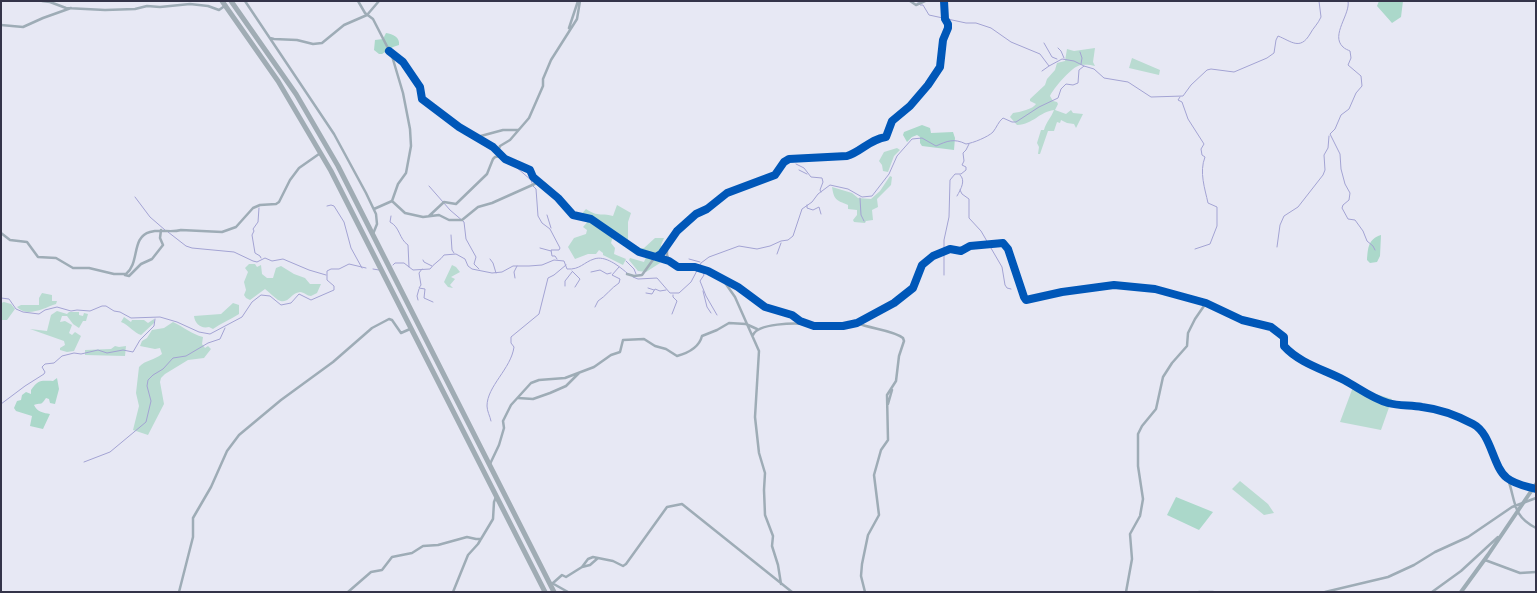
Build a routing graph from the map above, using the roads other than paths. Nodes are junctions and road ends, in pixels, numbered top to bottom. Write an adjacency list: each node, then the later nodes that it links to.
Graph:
1 (42, 1): 11 (street)
2 (231, 1): 10 (street); 27 (highway)
3 (245, 1): 14 (street)
4 (358, 1): 12 (street)
5 (379, 1): 12 (street)
6 (579, 1): 16 (street)
7 (910, 1): 8 (street)
8 (925, 1)
9 (944, 1): 28 (street)
10 (224, 4): 11 (street); 19 (highway)
11 (72, 8): 13 (street)
12 (367, 15): 14 (street); 15 (street)
13 (1, 25)
14 (267, 36): 23 (street)
15 (389, 51): 17 (street); 22 (street)
16 (519, 129): 17 (street); 18 (street)
17 (476, 137): 18 (street)
18 (498, 152): 20 (street)
19 (321, 153): 25 (street); 38 (highway)
20 (501, 156): 21 (street); 24 (street)
21 (539, 182): 24 (street); 29 (street)
22 (392, 201): 23 (street); 24 (street)
23 (374, 209): 27 (street)
24 (428, 216)
25 (161, 230): 32 (street); 32 (street)
26 (1, 233): 32 (street)
27 (372, 235): 43 (highway)
28 (668, 244): 29 (street); 30 (street)
29 (656, 257): 30 (street); 31 (street)
30 (669, 261): 33 (street)
31 (626, 274)
32 (121, 275)
33 (721, 277): 36 (street); 37 (street)
34 (1206, 303): 35 (street); 44 (street); 69 (street)
35 (857, 323): 37 (street); 68 (street)
36 (746, 324): 39 (street); 40 (street); 41 (street)
37 (814, 326): 39 (street)
38 (411, 328): 47 (highway); 61 (street)
39 (758, 329): 40 (street)
40 (753, 336): 60 (street)
41 (580, 372): 42 (street); 42 (street)
42 (518, 398): 43 (street)
43 (489, 465): 59 (highway)
44 (1508, 479): 46 (street); 50 (street)
45 (1536, 484): 46 (street)
46 (1534, 489): 49 (street)
47 (496, 496): 54 (street); 64 (highway)
48 (1536, 498): 49 (street)
49 (1522, 503): 50 (street); 51 (street)
50 (1516, 506): 51 (street); 72 (street)
51 (1516, 512): 52 (street); 53 (street)
52 (1536, 528)
53 (1499, 537): 56 (street); 73 (street)
54 (481, 539): 62 (street); 63 (street)
55 (598, 558): 57 (street); 57 (street); 60 (street)
56 (1484, 560): 58 (street); 74 (street)
57 (582, 567): 59 (street)
58 (1536, 572)
59 (551, 582): 65 (highway); 66 (street)
60 (781, 584): 67 (street)
61 (179, 592)
62 (348, 592)
63 (453, 592)
64 (545, 592)
65 (554, 592)
66 (568, 592)
67 (792, 592)
68 (865, 592)
69 (1126, 592)
70 (1198, 592): 71 (street)
71 (1214, 592)
72 (1325, 592)
73 (1432, 592)
74 (1461, 592)

